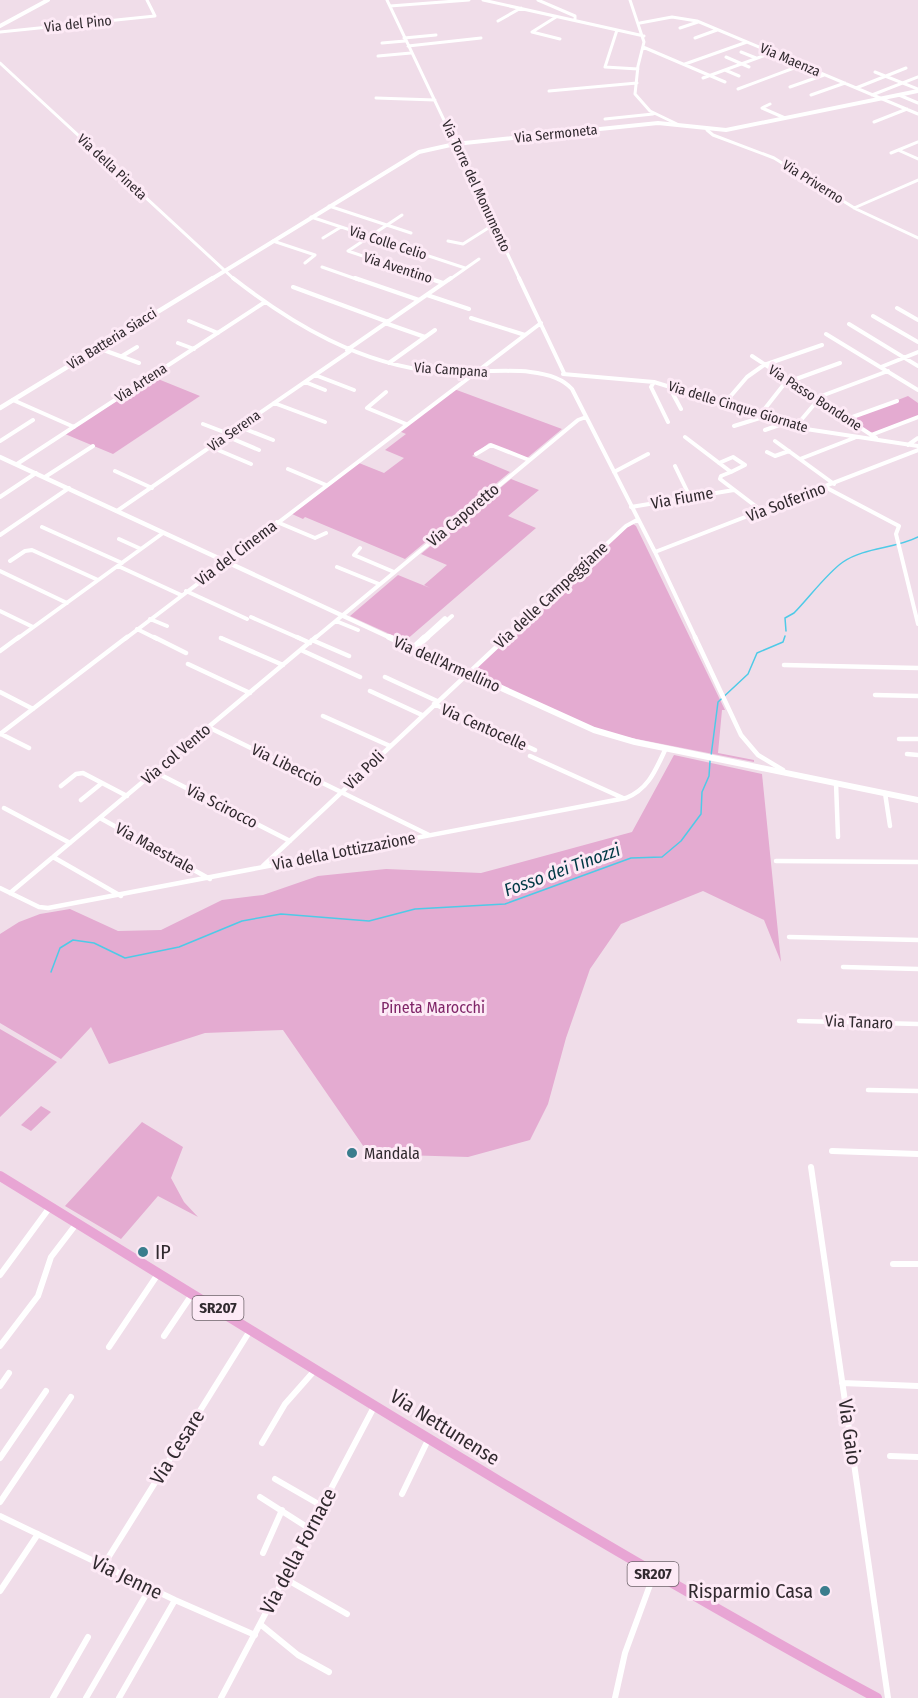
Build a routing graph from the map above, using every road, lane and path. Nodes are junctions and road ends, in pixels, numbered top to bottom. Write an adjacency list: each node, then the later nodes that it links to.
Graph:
1 (48, 0): 15 (street)
2 (147, 0): 19 (street, Via del Pino)
3 (387, 0): 8 (street, Via Torre del Monumento)
4 (469, 0): 8 (street)
5 (483, 0): 9 (street)
6 (538, 0): 11 (street)
7 (630, 0): 14 (street)
8 (390, 6): 24 (street, Via Torre del Monumento)
9 (521, 8): 10 (street); 12 (street)
10 (556, 16): 11 (street); 25 (street)
11 (574, 20): 17 (street)
12 (498, 21)
13 (698, 22): 14 (street, Via Maenza); 16 (street); 18 (street, Via Maenza)
14 (640, 23): 21 (street)
15 (0, 26)
16 (680, 28)
17 (617, 30): 21 (street); 42 (street)
18 (717, 30): 23 (street); 26 (street, Via Maenza)
19 (0, 32)
20 (436, 35): 24 (street)
21 (644, 36): 29 (street)
22 (481, 38): 28 (street)
23 (695, 38)
24 (405, 39): 27 (street); 28 (street, Via Torre del Monumento)
25 (560, 39)
26 (747, 42): 32 (street, Via Maenza); 37 (street)
27 (382, 43)
28 (408, 46): 31 (street, Via Torre del Monumento)
29 (643, 47): 37 (street); 42 (street)
30 (741, 52): 35 (street)
31 (411, 53): 33 (street); 65 (street, Via Torre del Monumento)
32 (772, 53): 35 (street); 39 (street, Via Maenza)
33 (378, 56)
34 (726, 57): 38 (street)
35 (756, 58): 38 (street)
36 (0, 63): 99 (street, Via della Pineta)
37 (685, 64): 45 (street)
38 (741, 64): 40 (street); 43 (street)
39 (802, 65): 46 (street, Via Maenza); 57 (street)
40 (749, 67)
41 (906, 68): 48 (street)
42 (638, 69): 52 (street)
43 (725, 70): 45 (street); 47 (street)
44 (875, 72): 48 (street)
45 (710, 75): 50 (street); 51 (street)
46 (824, 75): 53 (street, Via Maenza); 55 (street)
47 (740, 76)
48 (886, 76): 54 (street); 56 (street)
49 (918, 77): 54 (street)
50 (703, 78)
51 (725, 82)
52 (637, 83): 58 (street); 69 (street)
53 (845, 83): 56 (street, Via Maenza); 60 (street)
54 (903, 83): 59 (street); 61 (street)
55 (790, 87)
56 (856, 88): 61 (street, Via Maenza)
57 (738, 89)
58 (549, 91)
59 (918, 91): 62 (street, Via Sermoneta)
60 (811, 95)
61 (872, 95): 64 (street, Via Maenza)
62 (899, 95): 64 (street, Via Sermoneta); 66 (street)
63 (376, 98): 65 (street)
64 (881, 99): 68 (street, Via Maenza); 71 (street, Via Sermoneta)
65 (435, 100): 77 (street, Via Torre del Monumento)
66 (918, 103)
67 (770, 104): 71 (street)
68 (907, 109): 70 (street, Via Maenza); 73 (street)
69 (655, 114): 72 (street); 74 (street)
70 (918, 114)
71 (785, 118): 75 (street, Via Sermoneta)
72 (605, 119)
73 (874, 122)
74 (677, 124): 75 (street, Via Sermoneta); 77 (street, Via Sermoneta)
75 (707, 130): 83 (street, Via Priverno)
76 (918, 142): 78 (street)
77 (456, 144): 82 (street, Via Sermoneta); 87 (street, Via Torre del Monumento)
78 (898, 150): 79 (street); 80 (street)
79 (891, 153)
80 (918, 159)
81 (918, 180): 83 (street)
82 (329, 206): 85 (street, Via Sermoneta); 86 (street)
83 (854, 208): 92 (street, Via Priverno)
84 (402, 215): 86 (street, Via Aventino)
85 (311, 217): 88 (street, Via Colle Celio); 93 (street, Via Sermoneta)
86 (386, 225): 89 (street); 90 (street, Via Aventino)
87 (493, 225): 94 (street); 112 (street, Via Torre del Monumento)
88 (341, 227): 90 (street, Via Colle Celio); 91 (street)
89 (411, 233)
90 (369, 237): 98 (street, Via Colle Celio); 100 (street, Via Aventino)
91 (323, 238)
92 (918, 238)
93 (273, 241): 96 (street); 99 (street, Via Sermoneta)
94 (448, 241)
95 (479, 259): 98 (street, Via Serena)
96 (305, 263)
97 (322, 267): 103 (street)
98 (465, 268): 100 (street, Via Serena)
99 (224, 270): 104 (street, Via Campana); 123 (street, Via Batteria Siacci)
100 (443, 283): 102 (street, Via Serena)
101 (293, 287): 111 (street)
102 (427, 295): 103 (street, Via Serena); 106 (street)
103 (419, 300): 111 (street, Via Serena)
104 (265, 302): 115 (street, Via Artena); 125 (street, Via Campana)
105 (897, 308): 109 (street)
106 (469, 309)
107 (873, 316): 119 (street)
108 (471, 318): 117 (street)
109 (918, 320)
110 (189, 321): 115 (street)
111 (386, 322): 118 (street); 125 (street, Via Serena)
112 (541, 323): 117 (street, Via del Cinema); 138 (street, Via Torre del Monumento)
113 (849, 324): 129 (street)
114 (435, 330): 118 (street)
115 (218, 333): 124 (street, Via Artena)
116 (826, 334): 135 (street)
117 (525, 335): 137 (street, Via del Cinema)
118 (425, 337): 131 (street)
119 (918, 342)
120 (178, 343): 124 (street)
121 (822, 345): 133 (street)
122 (137, 346): 127 (street)
123 (98, 348): 127 (street); 150 (street, Via Batteria Siacci)
124 (194, 349): 168 (street, Via Artena)
125 (349, 350): 131 (street, Via Campana); 139 (street, Via Serena)
126 (918, 352): 129 (street)
127 (122, 356): 130 (street)
128 (752, 357): 133 (street, Via Passo Bondone)
129 (904, 357): 134 (street); 135 (street)
130 (139, 363)
131 (389, 363): 137 (street, Via Campana)
132 (840, 363): 141 (street)
133 (764, 365): 141 (street, Via Passo Bondone); 154 (street)
134 (918, 366)
135 (881, 367): 136 (street)
136 (888, 371): 147 (street); 149 (street)
137 (474, 373): 140 (street, Via Campana); 165 (street, Via del Cinema)
138 (564, 373): 140 (street); 143 (street, Via delle Cinque Giornate)
139 (315, 375): 142 (street, Via Serena); 146 (street)
140 (559, 378): 157 (street)
141 (790, 381): 149 (street, Via Passo Bondone); 156 (street)
142 (305, 382): 145 (street); 152 (street, Via Serena)
143 (654, 382): 144 (street, Via delle Cinque Giornate); 161 (street)
144 (675, 388): 154 (street, Via delle Cinque Giornate); 155 (street)
145 (325, 390)
146 (354, 390)
147 (918, 390)
148 (386, 392): 165 (street)
149 (817, 399): 159 (street, Via Passo Bondone); 167 (street)
150 (13, 400): 153 (street, Via Batteria Siacci); 168 (street)
151 (897, 401): 159 (street)
152 (274, 403): 163 (street); 169 (street, Via Serena)
153 (2, 405)
154 (723, 405): 156 (street, Via delle Cinque Giornate)
155 (681, 410)
156 (761, 416): 164 (street, Via delle Cinque Giornate); 166 (street)
157 (586, 417): 191 (street, Via Caporetto); 198 (street)
158 (918, 417): 172 (street)
159 (847, 419): 172 (street, Via Passo Bondone)
160 (33, 420): 178 (street)
161 (668, 422)
162 (203, 423): 171 (street)
163 (325, 423)
164 (785, 423): 167 (street, Via delle Cinque Giornate); 170 (street)
165 (406, 424): 203 (street, Via del Cinema)
166 (734, 426)
167 (796, 426): 174 (street, Via delle Cinque Giornate)
168 (74, 427): 193 (street, Via Artena)
169 (240, 427): 171 (street, Via Serena); 176 (street)
170 (765, 430)
171 (228, 435): 182 (street, Via Serena); 184 (street)
172 (871, 435): 177 (street, Via Passo Bondone)
173 (685, 437): 192 (street)
174 (857, 437): 177 (street, Via delle Cinque Giornate); 190 (street)
175 (918, 438): 180 (street)
176 (273, 440)
177 (878, 440): 180 (street, Via delle Cinque Giornate)
178 (0, 441)
179 (775, 441): 185 (street)
180 (908, 445): 183 (street, Via delle Cinque Giornate)
181 (93, 446): 201 (street)
182 (211, 447): 194 (street); 206 (street, Via Serena)
183 (918, 448): 202 (street, Via Solferino)
184 (259, 450)
185 (789, 451): 186 (street); 190 (street)
186 (767, 452)
187 (476, 454): 191 (street)
188 (648, 454): 198 (street)
189 (1, 459): 193 (street, Via dell'Armellino)
190 (800, 459): 202 (street)
191 (529, 460): 228 (street, Via Caporetto)
192 (718, 463): 199 (street); 199 (street)
193 (16, 464): 200 (street, Via dell'Armellino)
194 (252, 464)
195 (675, 465): 209 (street)
196 (288, 469): 203 (street)
197 (115, 471): 206 (street)
198 (614, 472): 210 (street)
199 (731, 472): 207 (street)
200 (36, 473): 201 (street, Via dell'Armellino); 208 (street)
201 (45, 477): 205 (street, Via dell'Armellino)
202 (834, 484): 204 (street, Via Solferino)
203 (326, 485): 214 (street, Via del Cinema)
204 (825, 487): 212 (street, Via Solferino); 240 (street)
205 (69, 488): 211 (street, Via dell'Armellino); 218 (street)
206 (152, 488): 211 (street, Via Serena)
207 (734, 490): 209 (street, Via Fiume); 212 (street)
208 (0, 497)
209 (690, 497): 210 (street, Via Fiume)
210 (631, 507): 213 (street)
211 (117, 511): 216 (street, Via dell'Armellino)
212 (762, 511): 222 (street, Via Solferino)
213 (637, 520): 222 (street); 256 (street, Via delle Campeggiane)
214 (277, 522): 217 (street); 224 (street, Via del Cinema)
215 (42, 527): 225 (street)
216 (163, 533): 221 (street); 224 (street, Via dell'Armellino)
217 (326, 533)
218 (0, 535)
219 (119, 539): 221 (street)
220 (360, 548): 228 (street)
221 (141, 549): 225 (street)
222 (655, 552): 280 (street)
223 (10, 561): 229 (street)
224 (225, 561): 231 (street, Via del Cinema); 235 (street, Via dell'Armellino)
225 (120, 564): 229 (street); 232 (street)
226 (337, 567): 230 (street)
227 (0, 571): 233 (street)
228 (394, 572): 230 (street, Via Caporetto)
229 (98, 580): 233 (street)
230 (379, 584): 235 (street, Via Caporetto)
231 (186, 591): 232 (street, Via del Cinema); 246 (street)
232 (181, 595): 238 (street, Via del Cinema)
233 (67, 603): 242 (street)
234 (0, 611): 242 (street)
235 (342, 616): 239 (street, Via col Vento); 247 (street, Via dell'Armellino)
236 (452, 616): 247 (street)
237 (445, 618): 247 (street)
238 (150, 619): 241 (street); 243 (street, Via del Cinema)
239 (336, 621): 244 (street); 246 (street, Via col Vento)
240 (918, 624)
241 (167, 626)
242 (33, 627): 248 (street)
243 (137, 629): 250 (street); 265 (street, Via del Cinema)
244 (358, 630)
245 (221, 638): 253 (street)
246 (311, 641): 249 (street, Via col Vento); 251 (street)
247 (413, 649): 256 (street, Via dell'Armellino)
248 (0, 650)
249 (301, 650): 253 (street, Via col Vento); 257 (street)
250 (186, 652)
251 (349, 656)
252 (188, 663): 261 (street)
253 (283, 665): 261 (street, Via col Vento)
254 (784, 665): 255 (street)
255 (918, 668)
256 (467, 673): 264 (street, Via Poli); 274 (street, Via dell'Armellino)
257 (360, 677)
258 (385, 677): 264 (street, Via Centocelle)
259 (370, 691): 266 (street)
260 (0, 692): 265 (street)
261 (250, 693): 268 (street, Via col Vento)
262 (875, 695): 263 (street)
263 (918, 696)
264 (436, 702): 266 (street, Via Poli); 275 (street, Via Centocelle)
265 (33, 709): 269 (street, Via del Cinema)
266 (422, 715): 272 (street, Via Poli)
267 (323, 716): 272 (street)
268 (208, 727): 279 (street, Via col Vento); 284 (street, Via Libeccio)
269 (1, 734): 273 (street)
270 (899, 739): 271 (street)
271 (918, 739)
272 (390, 746): 284 (street, Via Poli)
273 (29, 748)
274 (666, 748): 280 (street, Via dell'Armellino); 287 (street, Via della Lottizzazione)
275 (535, 750)
276 (907, 754): 277 (street)
277 (918, 755)
278 (530, 756): 287 (street)
279 (155, 772): 286 (street, Via col Vento); 295 (street, Via Scirocco)
280 (791, 774): 282 (street, Via dell'Armellino)
281 (102, 783): 283 (street); 286 (street); 288 (street)
282 (836, 783): 285 (street, Via dell'Armellino); 294 (street)
283 (61, 786)
284 (341, 792): 293 (street, Via Libeccio); 295 (street, Via Poli)
285 (885, 793): 289 (street, Via dell'Armellino); 292 (street)
286 (127, 796): 291 (street, Via col Vento)
287 (623, 798): 293 (street, Via della Lottizzazione)
288 (81, 800)
289 (918, 800)
290 (4, 808): 296 (street)
291 (100, 818): 296 (street, Via col Vento); 301 (street, Via Maestrale)
292 (890, 826)
293 (429, 835): 300 (street, Via della Lottizzazione)
294 (838, 837)
295 (290, 841): 300 (street, Via Poli)
296 (70, 843): 297 (street, Via col Vento)
297 (53, 857): 303 (street, Via col Vento); 304 (street)
298 (776, 861): 299 (street)
299 (918, 862)
300 (262, 867): 301 (street, Via della Lottizzazione)
301 (210, 879): 304 (street, Via della Lottizzazione)
302 (0, 888): 303 (street, Via della Lottizzazione)
303 (10, 893): 304 (street, Via della Lottizzazione)
304 (121, 896)
305 (789, 937): 306 (street)
306 (918, 940)
307 (843, 967): 308 (street)
308 (918, 969)
309 (799, 1020): 310 (street, Via Tanaro)
310 (918, 1024)
311 (868, 1090): 312 (street)
312 (918, 1091)
313 (832, 1151): 314 (street)
314 (918, 1154)
315 (811, 1167): 330 (street, Via Gaio)
316 (0, 1176): 317 (main road, Via Nettunense / SR207)
317 (51, 1207): 318 (main road, Via Nettunense / SR207); 322 (street)
318 (77, 1223): 321 (main road, Via Nettunense / SR207); 326 (street)
319 (893, 1264): 320 (street)
320 (918, 1264)
321 (159, 1273): 323 (main road, Via Nettunense / SR207); 327 (street)
322 (0, 1275)
323 (193, 1293): 324 (main road, Via Nettunense / SR207); 325 (street)
324 (251, 1329): 328 (main road, Via Nettunense / SR207); 351 (street, Via Cesare)
325 (164, 1336)
326 (0, 1346)
327 (109, 1347)
328 (316, 1369): 335 (main road, Via Nettunense / SR207); 337 (street)
329 (9, 1373): 331 (street)
330 (842, 1383): 332 (street); 368 (street, Via Gaio)
331 (0, 1386)
332 (918, 1386)
333 (46, 1391): 340 (street)
334 (71, 1396): 344 (street)
335 (375, 1405): 336 (main road, Via Nettunense / SR207); 345 (street, Via della Fornace)
336 (429, 1438): 342 (street); 352 (main road, Via Nettunense / SR207)
337 (262, 1443)
338 (890, 1456): 339 (street)
339 (918, 1456)
340 (0, 1458)
341 (275, 1479): 345 (street)
342 (402, 1494)
343 (260, 1497): 346 (street)
344 (0, 1502)
345 (322, 1506): 348 (street, Via della Fornace)
346 (282, 1510): 348 (street); 350 (street)
347 (0, 1516): 349 (street, Via Jenne)
348 (310, 1529): 353 (street, Via della Fornace)
349 (38, 1534): 351 (street, Via Jenne); 355 (street)
350 (263, 1552)
351 (103, 1566): 354 (street, Via Jenne)
352 (654, 1574): 366 (street); 367 (main road, Via Nettunense / SR207)
353 (284, 1578): 357 (street); 358 (street, Via della Fornace)
354 (150, 1588): 356 (street, Via Jenne); 363 (street)
355 (0, 1591)
356 (175, 1600): 359 (street, Via Jenne); 364 (street)
357 (347, 1614)
358 (261, 1623): 359 (street, Via della Fornace); 361 (street)
359 (255, 1635): 365 (street, Via della Fornace)
360 (88, 1637): 362 (street)
361 (329, 1672)
362 (53, 1698)
363 (86, 1698)
364 (119, 1698)
365 (221, 1698)
366 (615, 1698)
367 (877, 1698)
368 (888, 1698)

